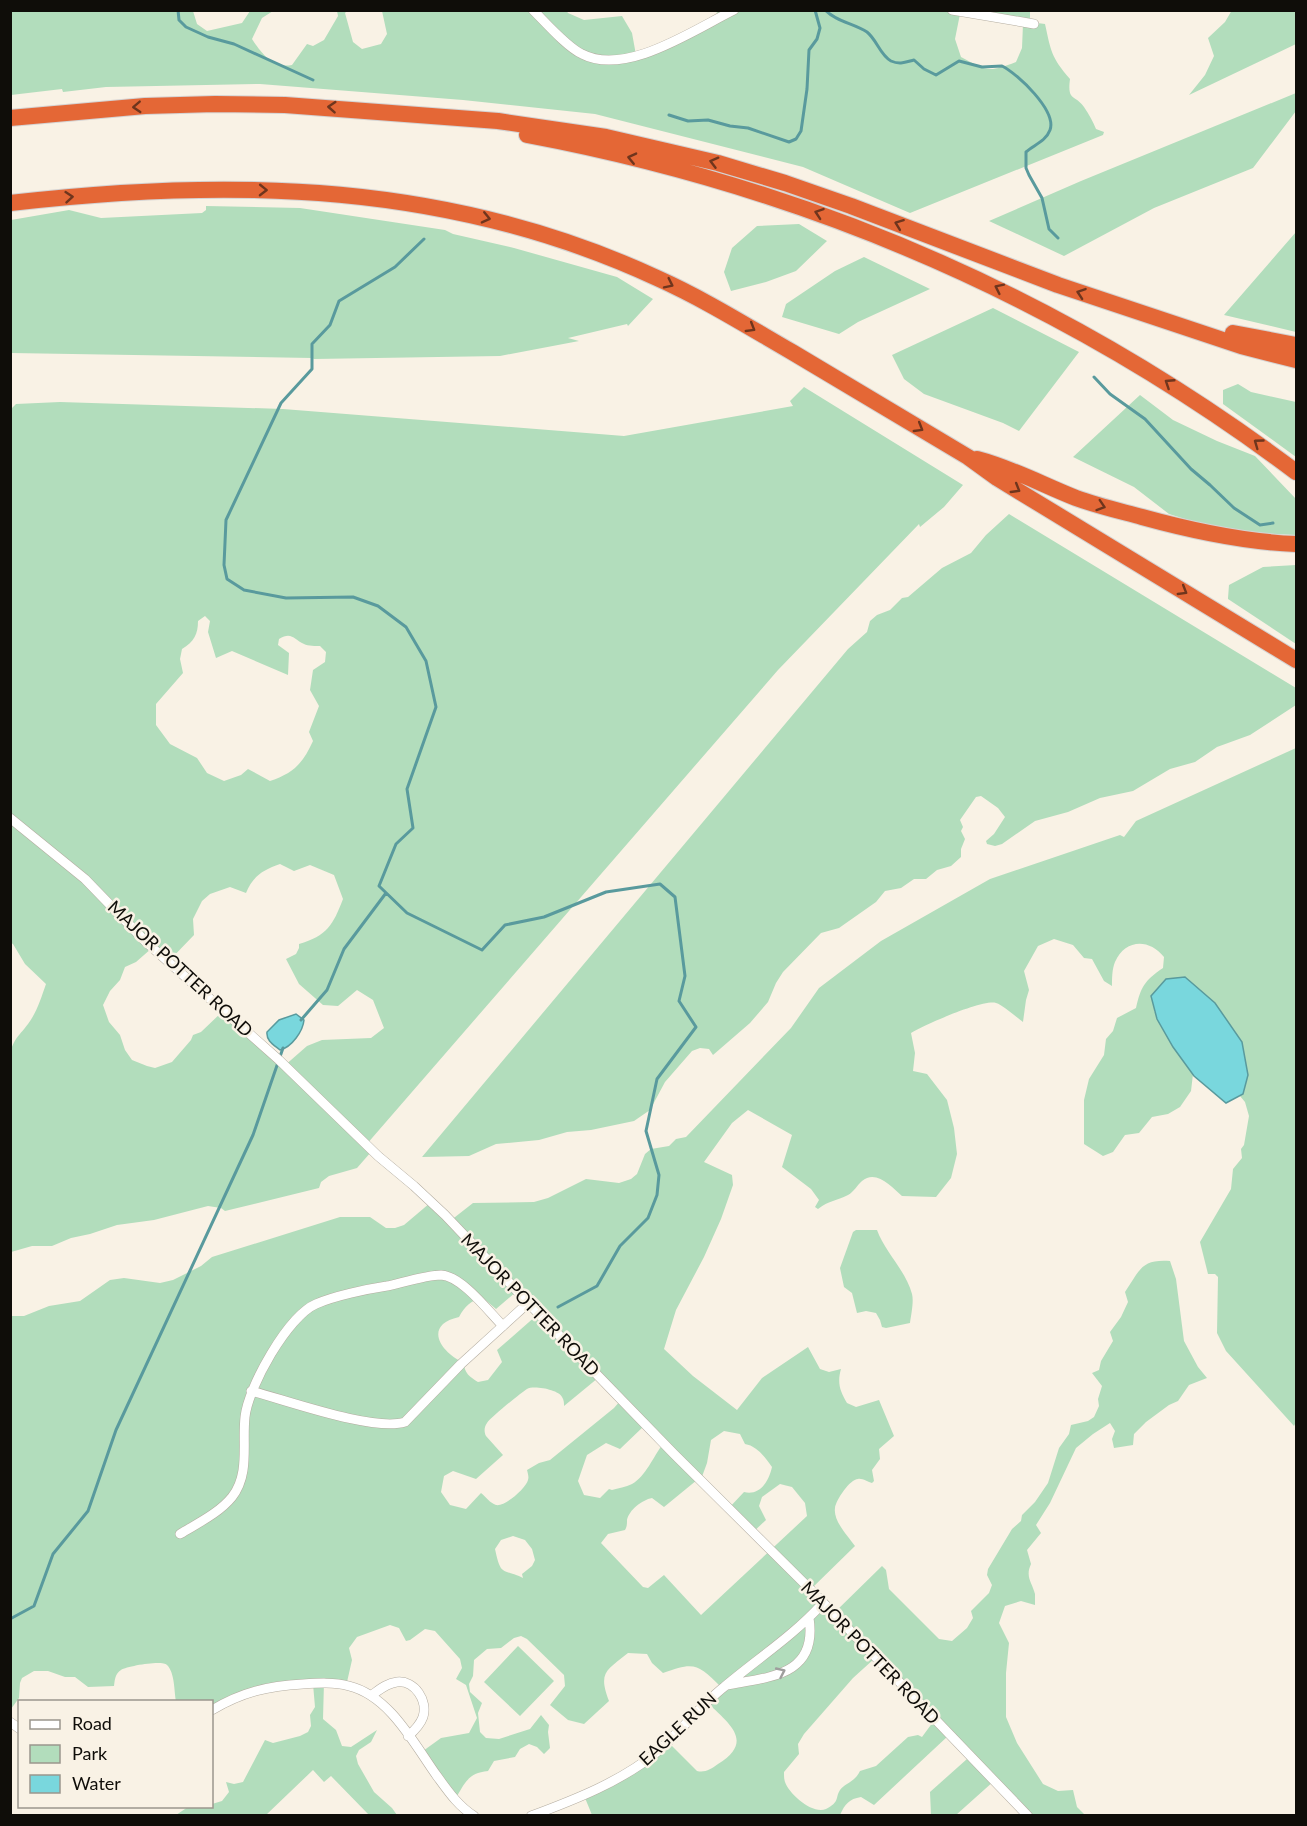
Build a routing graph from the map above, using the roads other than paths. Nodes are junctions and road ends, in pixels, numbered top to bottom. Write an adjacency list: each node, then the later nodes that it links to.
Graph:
1 (533, 10): 2 (street)
2 (734, 10)
3 (952, 10): 4 (street)
4 (1034, 24)
5 (390, 112): 6 (highway, one-way to 6); 8 (highway, one-way to 5); 12 (highway, one-way to 5)
6 (10, 117)
7 (10, 203): 11 (highway, one-way to 11)
8 (1137, 311): 9 (highway); 10 (highway)
9 (1296, 345)
10 (1296, 360)
11 (968, 457): 13 (highway, one-way to 13); 14 (highway, one-way to 14)
12 (1296, 472)
13 (1296, 544)
14 (1296, 660)
15 (10, 818): 16 (street, MAJOR POTTER ROAD)
16 (528, 1303): 17 (street); 20 (street, MAJOR POTTER ROAD)
17 (503, 1326): 18 (street); 18 (street)
18 (251, 1391): 19 (street)
19 (180, 1534)
20 (822, 1604): 21 (street, EAGLE RUN); 28 (street, MAJOR POTTER ROAD)
21 (809, 1618): 22 (street, EAGLE RUN); 22 (street, EAGLE RUN, one-way to 21)
22 (725, 1685): 27 (street, EAGLE RUN)
23 (372, 1695): 24 (street); 25 (street); 25 (street)
24 (213, 1709)
25 (408, 1736): 26 (street)
26 (474, 1815)
27 (531, 1815)
28 (1028, 1815)

